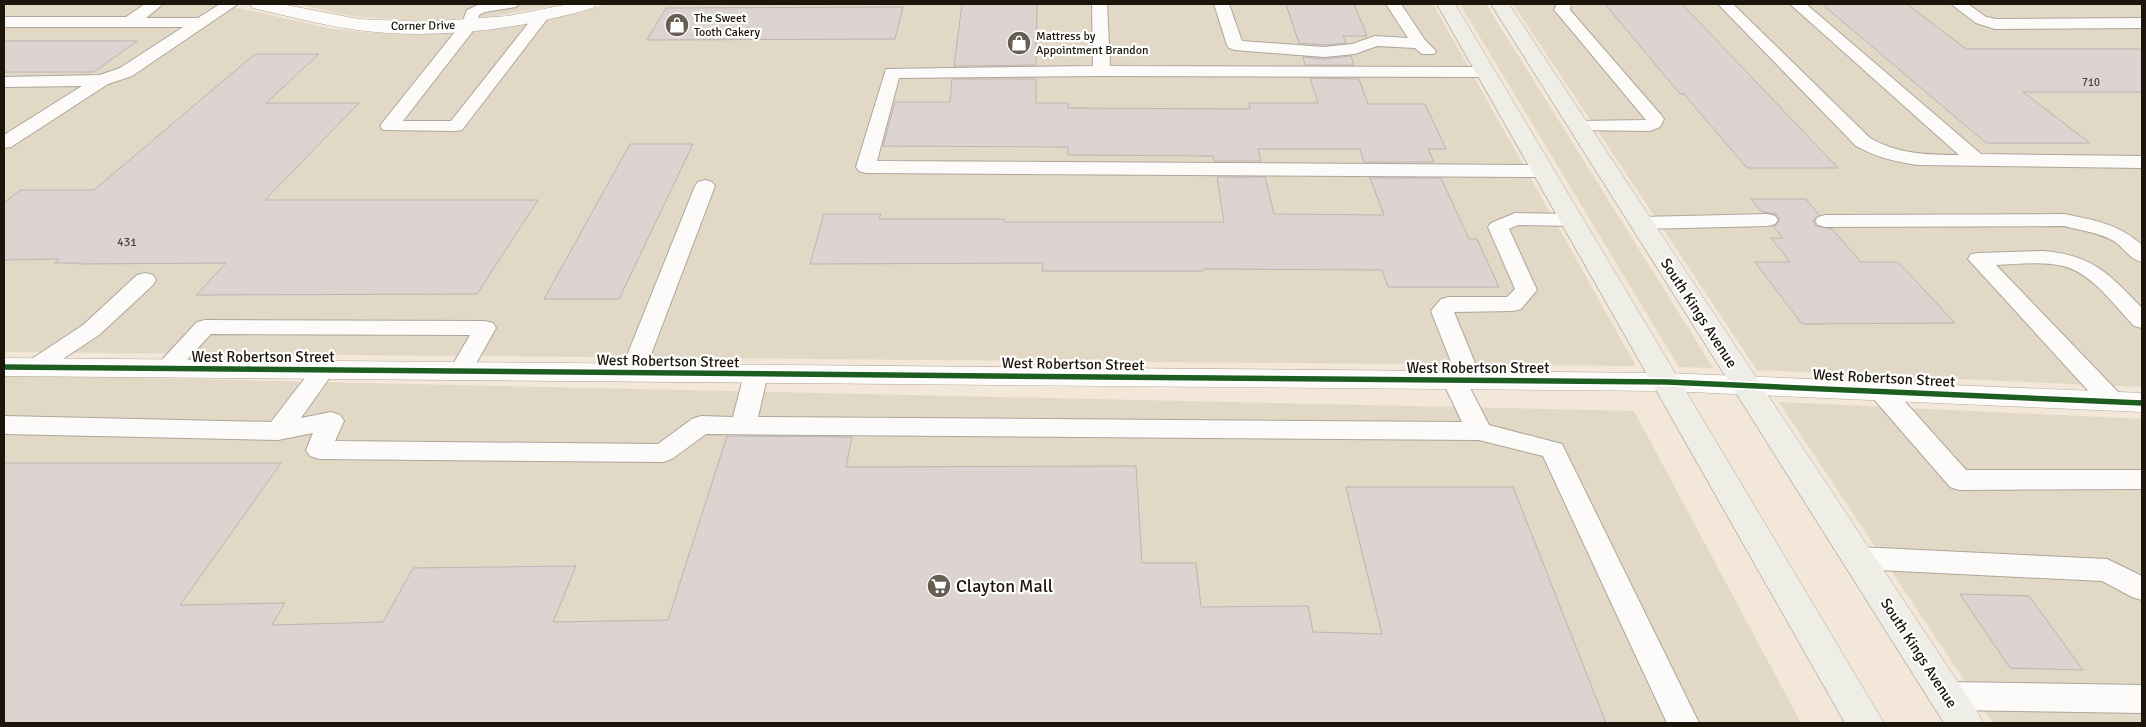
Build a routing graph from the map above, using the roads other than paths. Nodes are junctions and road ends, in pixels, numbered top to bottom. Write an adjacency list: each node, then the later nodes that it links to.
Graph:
1 (155, 4): 17 (lane)
2 (230, 4): 18 (lane)
3 (259, 4): 19 (street, Corner Drive)
4 (505, 4): 19 (lane)
5 (587, 4): 15 (street, Corner Drive)
6 (1099, 4): 22 (lane)
7 (1222, 4): 21 (lane)
8 (1394, 4): 21 (lane)
9 (1446, 4): 24 (main road)
10 (1500, 4): 27 (main road, South Kings Avenue)
11 (1564, 4): 27 (lane)
12 (1725, 4): 29 (lane)
13 (1797, 4): 29 (lane)
14 (1959, 4): 20 (lane)
15 (543, 14): 19 (street, Corner Drive); 19 (lane)
16 (4, 22): 17 (lane)
17 (130, 22): 18 (lane)
18 (200, 23): 25 (lane)
19 (470, 24)
20 (2142, 24)
21 (1419, 43): 23 (lane)
22 (1102, 71): 23 (lane); 31 (lane)
23 (1452, 72): 24 (lane)
24 (1486, 72): 31 (main road)
25 (102, 80): 26 (lane); 28 (lane)
26 (4, 82)
27 (1579, 126): 36 (main road, South Kings Avenue)
28 (4, 143)
29 (1976, 160): 30 (lane)
30 (2142, 162)
31 (1543, 171): 33 (main road)
32 (705, 186): 45 (lane)
33 (1572, 220): 47 (lane); 48 (main road)
34 (1768, 220): 36 (lane)
35 (1825, 221): 37 (lane)
36 (1641, 223): 49 (main road, South Kings Avenue)
37 (2142, 256)
38 (145, 280): 41 (lane)
39 (2142, 321): 51 (lane)
40 (4, 367): 41 (street, West Robertson Street)
41 (35, 367): 42 (street, West Robertson Street)
42 (166, 369): 43 (street, West Robertson Street); 44 (lane)
43 (323, 370): 44 (street, West Robertson Street); 55 (lane)
44 (461, 371): 45 (street, West Robertson Street)
45 (632, 373): 46 (street, West Robertson Street)
46 (756, 374): 47 (street, West Robertson Street); 54 (lane)
47 (1462, 380): 48 (street, West Robertson Street); 56 (lane)
48 (1666, 382): 49 (street, West Robertson Street); 63 (main road)
49 (1746, 385): 50 (street, West Robertson Street); 58 (main road, South Kings Avenue)
50 (1881, 391): 51 (street, West Robertson Street); 57 (lane)
51 (2112, 401): 52 (street, West Robertson Street)
52 (2142, 403)
53 (4, 425): 55 (lane)
54 (744, 425): 55 (lane); 56 (lane)
55 (278, 431)
56 (1479, 431): 62 (lane)
57 (2142, 480)
58 (1858, 558): 59 (lane); 60 (main road, South Kings Avenue)
59 (2142, 589)
60 (1946, 696): 61 (lane); 64 (main road, South Kings Avenue)
61 (2142, 699)
62 (1682, 723)
63 (1864, 723)
64 (1964, 723)

